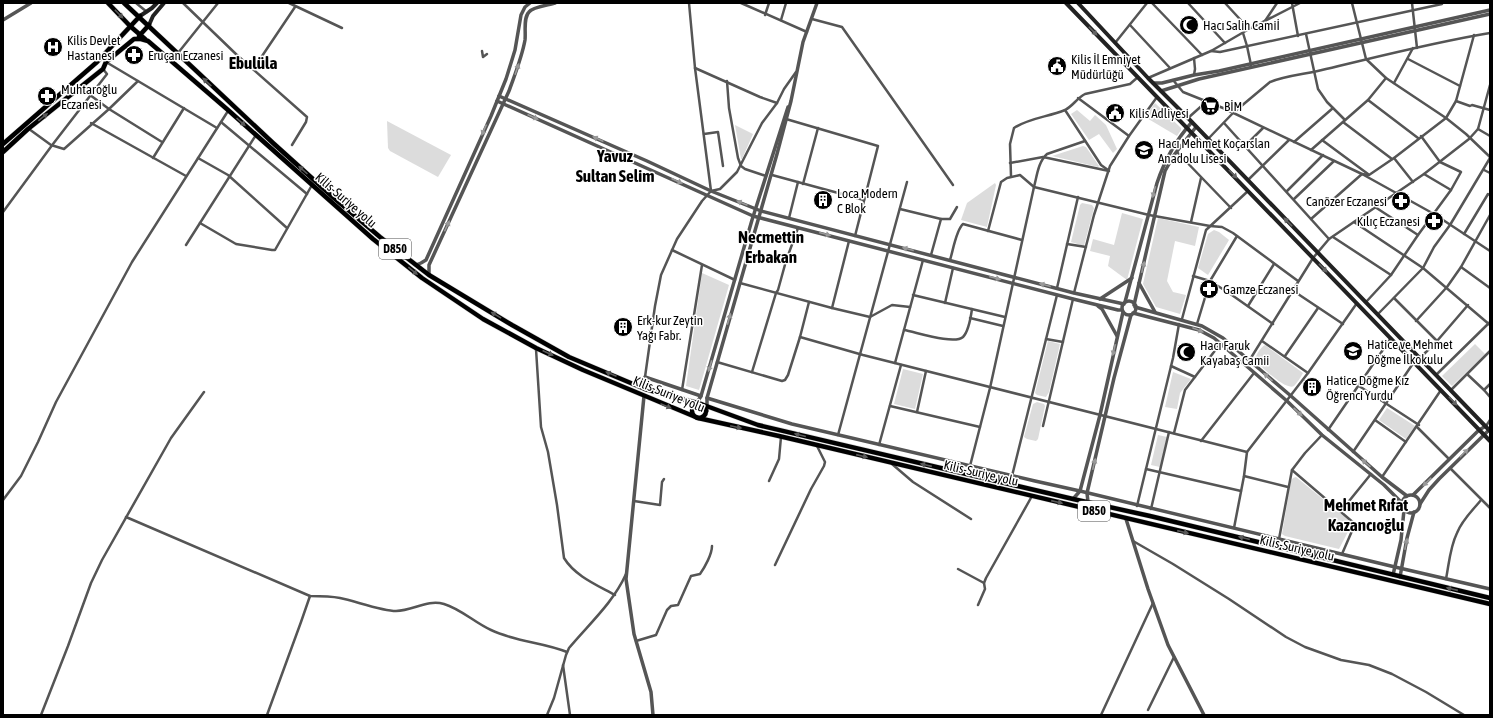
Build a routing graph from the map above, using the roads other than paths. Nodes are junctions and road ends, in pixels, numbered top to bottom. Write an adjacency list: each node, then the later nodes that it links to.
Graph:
1 (31, 3): 41 (street)
2 (108, 3): 48 (highway, Kilis-Suriye yolu, one-way to 48)
3 (124, 3): 39 (highway)
4 (136, 3): 35 (street)
5 (157, 3): 35 (main road)
6 (164, 3): 46 (main road)
7 (182, 3): 43 (street)
8 (218, 3): 43 (street)
9 (289, 3): 31 (street)
10 (523, 3): 32 (street)
11 (530, 3): 32 (street)
12 (555, 3): 36 (street)
13 (689, 3): 79 (street)
14 (741, 3): 28 (street)
15 (770, 3): 38 (street)
16 (786, 3): 42 (street)
17 (817, 3): 40 (street)
18 (1066, 3): 86 (main road, one-way to 86)
19 (1078, 3): 62 (main road)
20 (1147, 3): 47 (street)
21 (1152, 3): 72 (street)
22 (1188, 3): 63 (street)
23 (1277, 3): 44 (street)
24 (1300, 3): 30 (street)
25 (1352, 3): 45 (street)
26 (1412, 3): 34 (street)
27 (1442, 3): 34 (street)
28 (745, 4): 38 (street)
29 (1227, 4): 50 (street)
30 (1293, 4): 44 (street); 58 (street)
31 (295, 6): 49 (street); 78 (street)
32 (523, 9): 36 (street); 99 (street)
33 (1490, 10): 51 (street)
34 (1413, 11): 45 (street); 51 (street)
35 (147, 12): 39 (main road)
36 (528, 12): 101 (street, one-way to 36)
37 (1490, 14): 51 (street)
38 (765, 15): 42 (street)
39 (140, 16): 46 (highway, D850); 48 (highway)
40 (812, 19): 52 (street); 184 (street)
41 (3, 20)
42 (780, 20): 52 (street)
43 (203, 21): 69 (street); 78 (street)
44 (1265, 21): 50 (street)
45 (1356, 23): 55 (street); 61 (street)
46 (149, 25): 56 (highway); 69 (highway, D850)
47 (1130, 25): 62 (street); 80 (street)
48 (130, 26): 56 (highway, Kilis-Suriye yolu); 146 (highway)
49 (342, 28)
50 (1249, 29): 54 (street)
51 (1415, 29): 61 (street); 66 (street)
52 (807, 32): 82 (street)
53 (1490, 32): 57 (street)
54 (1243, 33): 63 (street); 64 (street)
55 (1306, 34): 58 (street); 70 (street)
56 (140, 35): 59 (highway); 60 (highway, Kilis-Suriye yolu)
57 (1474, 35): 66 (street); 96 (street)
58 (1298, 36): 64 (street)
59 (134, 39): 60 (highway); 76 (highway)
60 (148, 41): 114 (highway, Kilis-Suriye yolu / D850)
61 (1361, 41): 70 (street); 75 (street)
62 (1115, 43): 87 (main road)
63 (1225, 43): 68 (street)
64 (1247, 46): 68 (street); 77 (street)
65 (1413, 48): 66 (street); 74 (street); 75 (street)
66 (1417, 48)
67 (482, 51): 71 (street)
68 (1211, 51): 72 (street)
69 (178, 53): 246 (highway, D850, one-way to 69)
70 (1310, 53): 77 (street); 83 (street)
71 (487, 54)
72 (1202, 55): 73 (street)
73 (1194, 58): 80 (street); 85 (street)
74 (1408, 59): 93 (street); 96 (street)
75 (1366, 60): 83 (street); 88 (street)
76 (108, 63): 81 (highway); 84 (street); 90 (street)
77 (1251, 66): 85 (street); 94 (street)
78 (254, 68): 148 (street)
79 (695, 68): 91 (street); 134 (street)
80 (1170, 68): 87 (street)
81 (103, 69): 84 (street); 131 (highway, one-way to 81)
82 (797, 70): 105 (street); 107 (street)
83 (1314, 72): 111 (street); 117 (street)
84 (107, 74): 98 (street)
85 (1194, 75): 89 (street)
86 (1138, 77): 100 (main road); 102 (street)
87 (1148, 78): 92 (main road)
88 (1386, 78): 93 (street); 103 (street)
89 (1172, 80): 92 (street); 94 (street)
90 (138, 81): 110 (street); 113 (street)
91 (727, 81): 107 (street); 164 (street)
92 (1153, 83): 97 (main road)
93 (1394, 83): 119 (street)
94 (1176, 85): 97 (street); 108 (street)
95 (1490, 85): 112 (street)
96 (1461, 86): 106 (street)
97 (1161, 91): 118 (main road)
98 (90, 95): 113 (street); 147 (street)
99 (499, 96): 101 (street); 104 (street)
100 (1157, 96): 126 (main road); 136 (street)
101 (506, 98): 109 (street); 188 (street, one-way to 101)
102 (1078, 98): 115 (street); 136 (street)
103 (1368, 100): 121 (street); 138 (street)
104 (497, 101): 109 (street); 246 (street, one-way to 246)
105 (791, 101): 120 (street); 175 (street)
106 (1456, 101): 112 (street); 119 (street)
107 (777, 102): 164 (street)
108 (1206, 102): 117 (street); 118 (street)
109 (503, 104): 192 (street, one-way to 192); 251 (street, one-way to 109)
110 (184, 108): 128 (street); 144 (street)
111 (1333, 108): 121 (street); 145 (street)
112 (1483, 108): 116 (street); 132 (street)
113 (109, 109): 124 (street); 144 (street)
114 (228, 110): 122 (street); 135 (highway, Kilis-Suriye yolu / D850, one-way to 135)
115 (1065, 110): 143 (street); 162 (street)
116 (1490, 110)
117 (1233, 113): 125 (street); 130 (street)
118 (1188, 118): 123 (main road)
119 (1446, 118): 138 (street); 140 (street)
120 (786, 119): 129 (street); 171 (street)
121 (1344, 121): 142 (street); 158 (street)
122 (221, 122): 128 (street); 149 (street)
123 (1192, 122): 126 (street); 127 (main road)
124 (91, 123): 147 (street); 155 (street)
125 (1224, 123): 139 (street); 150 (street)
126 (1187, 127): 133 (main road); 206 (street, one-way to 206)
127 (1196, 127): 133 (street); 139 (main road)
128 (217, 128): 156 (street)
129 (818, 128): 182 (street); 196 (street)
130 (1263, 128): 141 (street); 150 (street)
131 (28, 129): 147 (street); 152 (highway)
132 (1478, 129): 137 (street); 140 (street)
133 (1192, 132): 153 (street); 186 (main road, one-way to 186)
134 (704, 134): 163 (street); 188 (street)
135 (256, 135): 149 (street); 183 (highway, Kilis-Suriye yolu / D850)
136 (1129, 136): 167 (street)
137 (1490, 136)
138 (1419, 137): 158 (street); 161 (street)
139 (1208, 139): 178 (main road)
140 (1469, 139): 159 (street); 161 (street)
141 (1290, 140): 145 (street); 165 (street)
142 (1322, 140): 151 (street); 172 (street)
143 (1085, 141): 157 (street); 167 (street)
144 (162, 142): 155 (street)
145 (1294, 142): 151 (street)
146 (3, 144)
147 (51, 145): 204 (street)
148 (292, 145)
149 (249, 146): 174 (street); 191 (street)
150 (1245, 146): 165 (street)
151 (1311, 150): 154 (street)
152 (3, 152)
153 (1176, 152): 177 (street); 207 (street)
154 (1323, 155): 160 (street); 189 (street)
155 (153, 158): 173 (street)
156 (198, 158): 173 (street); 174 (street)
157 (1043, 158): 162 (street); 167 (street); 185 (street)
158 (1393, 158): 172 (street); 181 (street)
159 (1490, 158): 166 (street)
160 (1334, 161): 169 (street); 195 (street)
161 (1440, 162): 170 (street); 187 (street)
162 (1010, 163): 176 (street)
163 (723, 166)
164 (741, 166): 175 (street); 188 (street)
165 (1264, 166): 178 (street); 189 (street)
166 (1484, 170): 168 (street); 218 (street)
167 (1109, 171): 197 (street)
168 (1490, 173)
169 (1362, 174): 172 (street); 190 (street); 213 (street)
170 (1424, 174): 181 (street); 187 (street)
171 (772, 175): 179 (street); 203 (street)
172 (1369, 175)
173 (186, 176): 395 (street)
174 (230, 176): 217 (street); 221 (street)
175 (767, 176): 201 (street)
176 (1012, 176): 185 (street); 222 (street)
177 (1202, 178): 200 (street); 214 (street)
178 (1248, 180): 239 (main road, one-way to 178)
179 (798, 182): 182 (street); 211 (street)
180 (907, 182): 202 (street)
181 (1413, 182): 190 (street)
182 (803, 184): 196 (street)
183 (312, 185): 191 (street); 310 (highway, Kilis-Suriye yolu / D850, one-way to 310)
184 (953, 185)
185 (1034, 187): 194 (street); 229 (street)
186 (1249, 190): 200 (street); 242 (main road)
187 (1451, 190): 205 (street)
188 (711, 191): 192 (street); 201 (street, one-way to 188)
189 (1287, 191): 195 (street)
190 (1397, 193): 199 (street); 205 (street)
191 (307, 194): 221 (street)
192 (708, 195): 209 (street); 236 (street)
193 (1490, 195): 223 (street)
194 (1078, 197): 197 (street); 233 (street)
195 (1294, 199): 213 (street)
196 (864, 200): 225 (street)
197 (1099, 202): 206 (street); 235 (street)
198 (957, 207): 212 (street)
199 (1375, 207): 215 (street); 224 (street)
200 (1231, 208): 219 (street)
201 (756, 209): 203 (street); 209 (street)
202 (900, 209): 212 (street); 234 (street)
203 (761, 211): 210 (street); 211 (street)
204 (3, 212)
205 (1434, 214): 218 (street); 224 (street)
206 (1149, 215): 207 (street); 255 (street)
207 (1154, 215): 214 (street); 261 (street, one-way to 207)
208 (1490, 215): 216 (street)
209 (753, 216): 210 (street); 256 (street)
210 (759, 218): 220 (street); 259 (street)
211 (789, 218): 225 (street)
212 (941, 219): 240 (street)
213 (1311, 219): 228 (street)
214 (1191, 222): 219 (street)
215 (1354, 222): 227 (street); 241 (street)
216 (1489, 222): 231 (street)
217 (200, 223): 221 (street); 232 (street)
218 (1450, 225): 223 (street); 250 (street)
219 (1210, 226): 226 (street); 253 (street)
220 (798, 227): 230 (street, one-way to 230); 266 (street)
221 (287, 228)
222 (988, 231): 229 (street); 244 (street)
223 (1464, 234): 231 (street)
224 (1418, 235): 241 (street)
225 (855, 236): 234 (street)
226 (1237, 236): 245 (street); 257 (street)
227 (1333, 237): 228 (street); 252 (street)
228 (1330, 239): 239 (street)
229 (1022, 240): 254 (street)
230 (849, 241): 237 (street); 283 (street)
231 (1475, 241): 238 (street); 249 (street)
232 (186, 244)
233 (1067, 244): 235 (street); 263 (street)
234 (890, 245): 237 (street); 240 (street, one-way to 234)
235 (1086, 248): 267 (street)
236 (672, 250): 247 (street); 327 (street)
237 (888, 250): 243 (street); 290 (street)
238 (1490, 251)
239 (1318, 253): 242 (street); 277 (main road)
240 (931, 255): 244 (street)
241 (1404, 255): 250 (street); 252 (street)
242 (1313, 258): 258 (street); 274 (main road, one-way to 274)
243 (923, 260): 248 (street); 268 (street)
244 (950, 260): 254 (street)
245 (1274, 264): 258 (street); 281 (street)
246 (416, 265): 251 (highway, D850)
247 (702, 265): 256 (street); 332 (street)
248 (954, 267): 260 (street, one-way to 260); 275 (street)
249 (1461, 267): 262 (street); 264 (street)
250 (1423, 268): 262 (street); 270 (street)
251 (429, 275): 346 (highway, D850, one-way to 251)
252 (1391, 275): 277 (street)
253 (1193, 276): 257 (street); 293 (street)
254 (1014, 277): 260 (street); 263 (street, one-way to 254)
255 (1133, 277): 272 (street); 276 (street)
256 (735, 280): 338 (street, one-way to 338)
257 (1210, 281): 281 (street); 297 (street)
258 (1298, 281): 265 (street)
259 (740, 283): 266 (street); 317 (street, one-way to 259)
260 (1013, 283): 269 (street); 291 (street)
261 (1139, 283): 280 (street); 287 (street)
262 (1447, 287): 279 (street); 294 (street)
263 (1057, 288): 267 (street)
264 (1490, 288)
265 (1292, 290): 284 (street); 298 (street)
266 (776, 293): 273 (street); 322 (street)
267 (1074, 293): 272 (street)
268 (913, 295): 275 (street); 282 (street)
269 (1057, 295): 271 (street); 305 (street)
270 (1394, 298): 289 (street); 294 (street)
271 (1073, 299): 278 (street); 308 (street)
272 (1100, 299): 276 (street)
273 (809, 302): 283 (street); 303 (street)
274 (1357, 302): 299 (street); 304 (main road)
275 (945, 303): 285 (street)
276 (1124, 303): 280 (street); 286 (street)
277 (1366, 303): 289 (main road)
278 (1096, 304): 286 (street); 302 (street)
279 (1468, 305): 295 (street); 307 (street)
280 (1135, 306): 287 (street); 288 (street)
281 (1248, 306): 298 (street)
282 (910, 307): 290 (street); 301 (street)
283 (832, 308): 290 (street)
284 (1318, 308): 299 (street); 313 (street)
285 (972, 309): 291 (street); 292 (street)
286 (1123, 311): 288 (street); 302 (street)
287 (1155, 312): 293 (street)
288 (1132, 314): 296 (street); 350 (street)
289 (1378, 314): 314 (main road)
290 (870, 317): 312 (street)
291 (1005, 317): 300 (street)
292 (970, 318): 300 (street); 301 (street)
293 (1182, 319): 297 (street)
294 (1416, 320): 307 (street)
295 (1490, 323): 326 (street)
296 (1180, 324): 309 (street, one-way to 309); 320 (street)
297 (1197, 324): 315 (street)
298 (1273, 324): 306 (street)
299 (1343, 324): 324 (street)
300 (1003, 326): 331 (street)
301 (904, 330): 318 (street)
302 (1118, 336): 349 (street, one-way to 349)
303 (800, 337): 312 (street); 322 (street)
304 (1391, 338): 316 (main road); 330 (street)
305 (1046, 339): 308 (street); 342 (street)
306 (1262, 341): 313 (street); 315 (street)
307 (1437, 341): 314 (street)
308 (1063, 342): 344 (street)
309 (1220, 344): 323 (street); 328 (street)
310 (536, 348): 337 (highway, Kilis-Suriye yolu / D850, one-way to 337); 425 (street)
311 (1490, 351): 325 (street)
312 (861, 354): 318 (street); 364 (street)
313 (1285, 356): 324 (street)
314 (1420, 358): 326 (main road)
315 (1249, 361): 339 (street, one-way to 315)
316 (1414, 361): 333 (main road); 345 (street)
317 (717, 362): 322 (street); 341 (street)
318 (895, 363): 319 (street)
319 (901, 365): 321 (street); 347 (street)
320 (1171, 366): 328 (street); 357 (street)
321 (926, 371): 331 (street); 348 (street)
322 (752, 372)
323 (1254, 373): 343 (street); 367 (street)
324 (1308, 373): 339 (street)
325 (1467, 374): 334 (street); 335 (street)
326 (1436, 375): 335 (main road)
327 (645, 377): 332 (street)
328 (1195, 377): 362 (street)
329 (1490, 384): 334 (street)
330 (1359, 386): 345 (street); 359 (street)
331 (990, 388): 342 (street); 356 (street)
332 (682, 390): 338 (street)
333 (1442, 390): 355 (street); 360 (main road, one-way to 360)
334 (1484, 390): 340 (street)
335 (1450, 391): 358 (main road)
336 (204, 392): 407 (street)
337 (644, 396): 351 (highway, Kilis-Suriye yolu / D850, one-way to 351); 397 (street)
338 (701, 396): 346 (street)
339 (1291, 396): 343 (street); 359 (street)
340 (1490, 397)
341 (707, 398): 346 (street); 364 (street)
342 (1031, 398): 344 (street); 382 (street)
343 (1287, 401): 365 (street, one-way to 365); 372 (street)
344 (1048, 402): 349 (street); 354 (street)
345 (1385, 404): 352 (street); 355 (street)
346 (701, 406): 351 (highway); 351 (highway); 394 (highway, D850, one-way to 346)
347 (890, 406): 348 (street); 370 (street)
348 (917, 412): 356 (street)
349 (1100, 415): 350 (street); 388 (street)
350 (1105, 416): 357 (street); 390 (street, one-way to 350)
351 (698, 418): 366 (highway, Kilis-Suriye yolu / D850, one-way to 366)
352 (1375, 420): 369 (street); 373 (street)
353 (1490, 420): 358 (street)
354 (1043, 426)
355 (1418, 426): 369 (street); 374 (street)
356 (980, 427): 376 (street)
357 (1156, 429): 361 (street); 378 (street)
358 (1488, 429): 360 (street); 363 (street)
359 (1328, 430): 373 (street)
360 (1479, 430): 363 (main road); 374 (street)
361 (1169, 432): 362 (street); 380 (street)
362 (1174, 433): 367 (street)
363 (1483, 434): 368 (main road); 377 (street, one-way to 363)
364 (838, 435): 370 (street)
365 (1322, 435): 379 (street); 381 (street)
366 (781, 437): 371 (highway, Kilis-Suriye yolu / D850); 386 (street)
367 (1201, 441): 372 (street)
368 (1490, 441)
369 (1406, 442): 384 (street)
370 (879, 445): 376 (street)
371 (817, 446): 375 (highway, Kilis-Suriye yolu / D850, one-way to 375); 415 (street)
372 (1247, 452): 383 (street)
373 (1353, 452): 384 (street, one-way to 373)
374 (1450, 460): 391 (street, one-way to 391)
375 (890, 463): 392 (highway, Kilis-Suriye yolu / D850); 408 (street)
376 (970, 466): 382 (street)
377 (1450, 468): 396 (street); 400 (street)
378 (1146, 469): 380 (street); 401 (street)
379 (1292, 470): 387 (street); 405 (street)
380 (1161, 472): 389 (street); 403 (street)
381 (1371, 474): 399 (street); 405 (street)
382 (1012, 476): 388 (street)
383 (1244, 476): 387 (street); 389 (street)
384 (1382, 477): 393 (street)
385 (664, 478): 397 (street)
386 (769, 481)
387 (1288, 487): 411 (street)
388 (1080, 491): 390 (street); 394 (street)
389 (1241, 491): 410 (street)
390 (1088, 493): 398 (street); 401 (street)
391 (1413, 495): 393 (street); 400 (street)
392 (1032, 496): 409 (highway, Kilis-Suriye yolu / D850, one-way to 409); 423 (street)
393 (1407, 496): 399 (street)
394 (1073, 499): 398 (highway, D850)
395 (3, 500)
396 (1481, 500): 402 (street); 422 (street)
397 (634, 501): 419 (street)
398 (1088, 502): 420 (highway, D850, one-way to 398)
399 (1402, 503): 404 (street)
400 (1420, 504): 406 (street)
401 (1137, 506): 403 (street)
402 (1490, 508)
403 (1151, 509): 410 (street)
404 (1404, 510): 406 (street); 416 (street)
405 (1341, 511): 414 (street)
406 (1414, 512): 418 (street, one-way to 406)
407 (126, 517): 426 (street); 436 (street)
408 (971, 519)
409 (1126, 519): 412 (street); 429 (highway, Kilis-Suriye yolu / D850, one-way to 429)
410 (1234, 528): 411 (street)
411 (1279, 539): 414 (street)
412 (1133, 541): 428 (street); 443 (street)
413 (712, 546): 431 (street)
414 (1342, 554): 416 (street)
415 (775, 565)
416 (1394, 567): 418 (street); 420 (street)
417 (958, 569): 423 (street)
418 (1401, 569): 421 (street); 422 (street)
419 (627, 572): 425 (street); 431 (street)
420 (1393, 575): 421 (highway, D850)
421 (1400, 577): 427 (highway, D850, one-way to 421)
422 (1446, 579): 424 (street)
423 (984, 583): 430 (street)
424 (1490, 589)
425 (615, 595): 432 (street)
426 (310, 596): 432 (street); 437 (street)
427 (1490, 598)
428 (1153, 602): 433 (street); 441 (street)
429 (1490, 604)
430 (978, 605)
431 (636, 641): 440 (street)
432 (567, 652): 434 (street)
433 (1175, 657): 435 (street); 442 (street)
434 (563, 663): 438 (street); 439 (street)
435 (1148, 710)
436 (41, 715)
437 (266, 715)
438 (547, 715)
439 (570, 715)
440 (653, 715)
441 (1101, 715)
442 (1204, 715)
443 (1464, 715)

